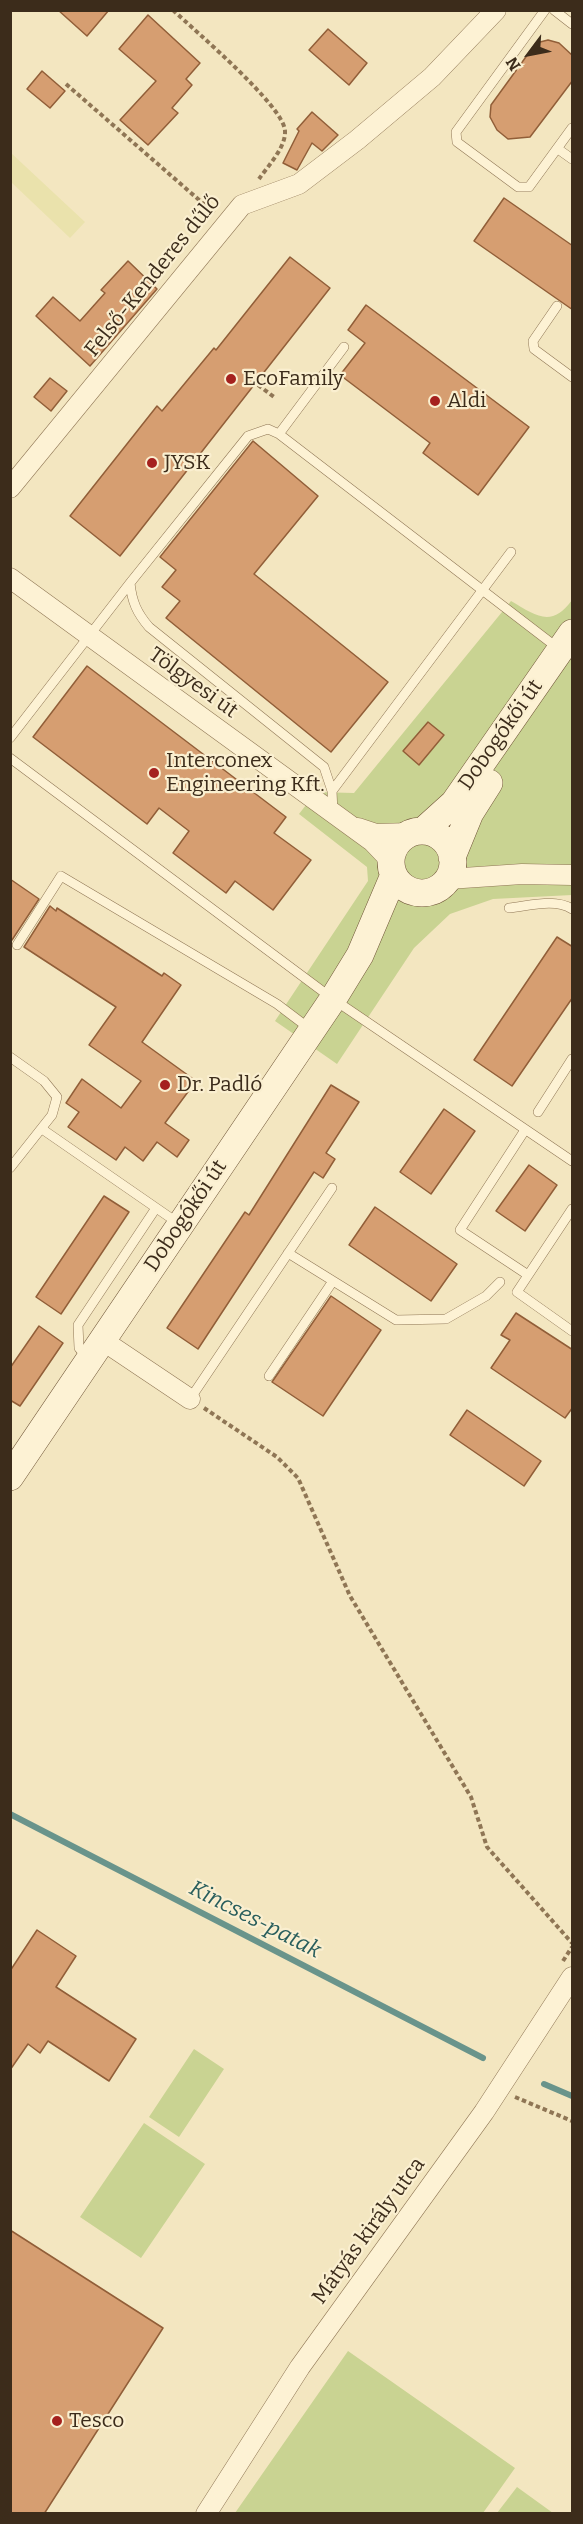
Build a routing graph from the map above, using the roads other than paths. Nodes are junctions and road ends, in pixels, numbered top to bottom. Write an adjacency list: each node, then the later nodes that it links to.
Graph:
1 (496, 10): 12 (street, Felső-Kenderes dűlő)
2 (546, 10): 6 (lane)
3 (555, 10): 4 (lane)
4 (573, 24)
5 (573, 128): 6 (lane)
6 (558, 149): 7 (lane)
7 (573, 159)
8 (557, 306): 10 (lane)
9 (345, 347): 11 (lane)
10 (573, 377)
11 (279, 434): 15 (lane); 16 (lane)
12 (10, 488)
13 (511, 552): 16 (lane)
14 (10, 578): 17 (street, Tölgyesi út)
15 (130, 583): 17 (lane); 21 (lane)
16 (482, 591): 18 (lane); 21 (lane)
17 (88, 636): 19 (lane); 22 (street, Tölgyesi út)
18 (569, 648): 23 (main road, Dobogókői út); 24 (main road, Dobogókői út)
19 (10, 738)
20 (10, 758): 32 (lane)
21 (333, 791): 22 (lane)
22 (341, 821): 23 (street, Tölgyesi út); 25 (street, Tölgyesi út)
23 (417, 832): 24 (main road); 25 (main road)
24 (451, 867): 26 (street); 27 (main road)
25 (393, 868): 27 (main road); 31 (main road, Dobogókői út)
26 (573, 875)
27 (416, 892): 31 (main road, Dobogókői út)
28 (509, 909): 29 (lane)
29 (573, 909)
30 (17, 945): 33 (lane)
31 (360, 955): 32 (main road, Dobogókői út)
32 (333, 999): 33 (main road, Dobogókői út); 38 (lane)
33 (312, 1030): 44 (main road, Dobogókői út)
34 (10, 1057): 37 (lane)
35 (573, 1059): 36 (lane)
36 (538, 1112)
37 (42, 1129): 40 (lane); 42 (lane)
38 (525, 1130): 39 (lane); 46 (lane)
39 (573, 1161)
40 (10, 1168)
41 (332, 1188): 45 (lane)
42 (156, 1208): 44 (lane); 50 (lane)
43 (573, 1209): 46 (lane)
44 (180, 1225): 50 (main road, Dobogókői út)
45 (288, 1254): 47 (lane); 52 (lane)
46 (528, 1275): 49 (lane)
47 (333, 1281): 48 (lane); 51 (lane)
48 (500, 1282)
49 (573, 1331)
50 (96, 1350): 52 (street); 53 (main road, Dobogókői út)
51 (268, 1376)
52 (190, 1399)
53 (10, 1477)
54 (573, 1977): 55 (street, Mátyás király utca)
55 (206, 2514)

